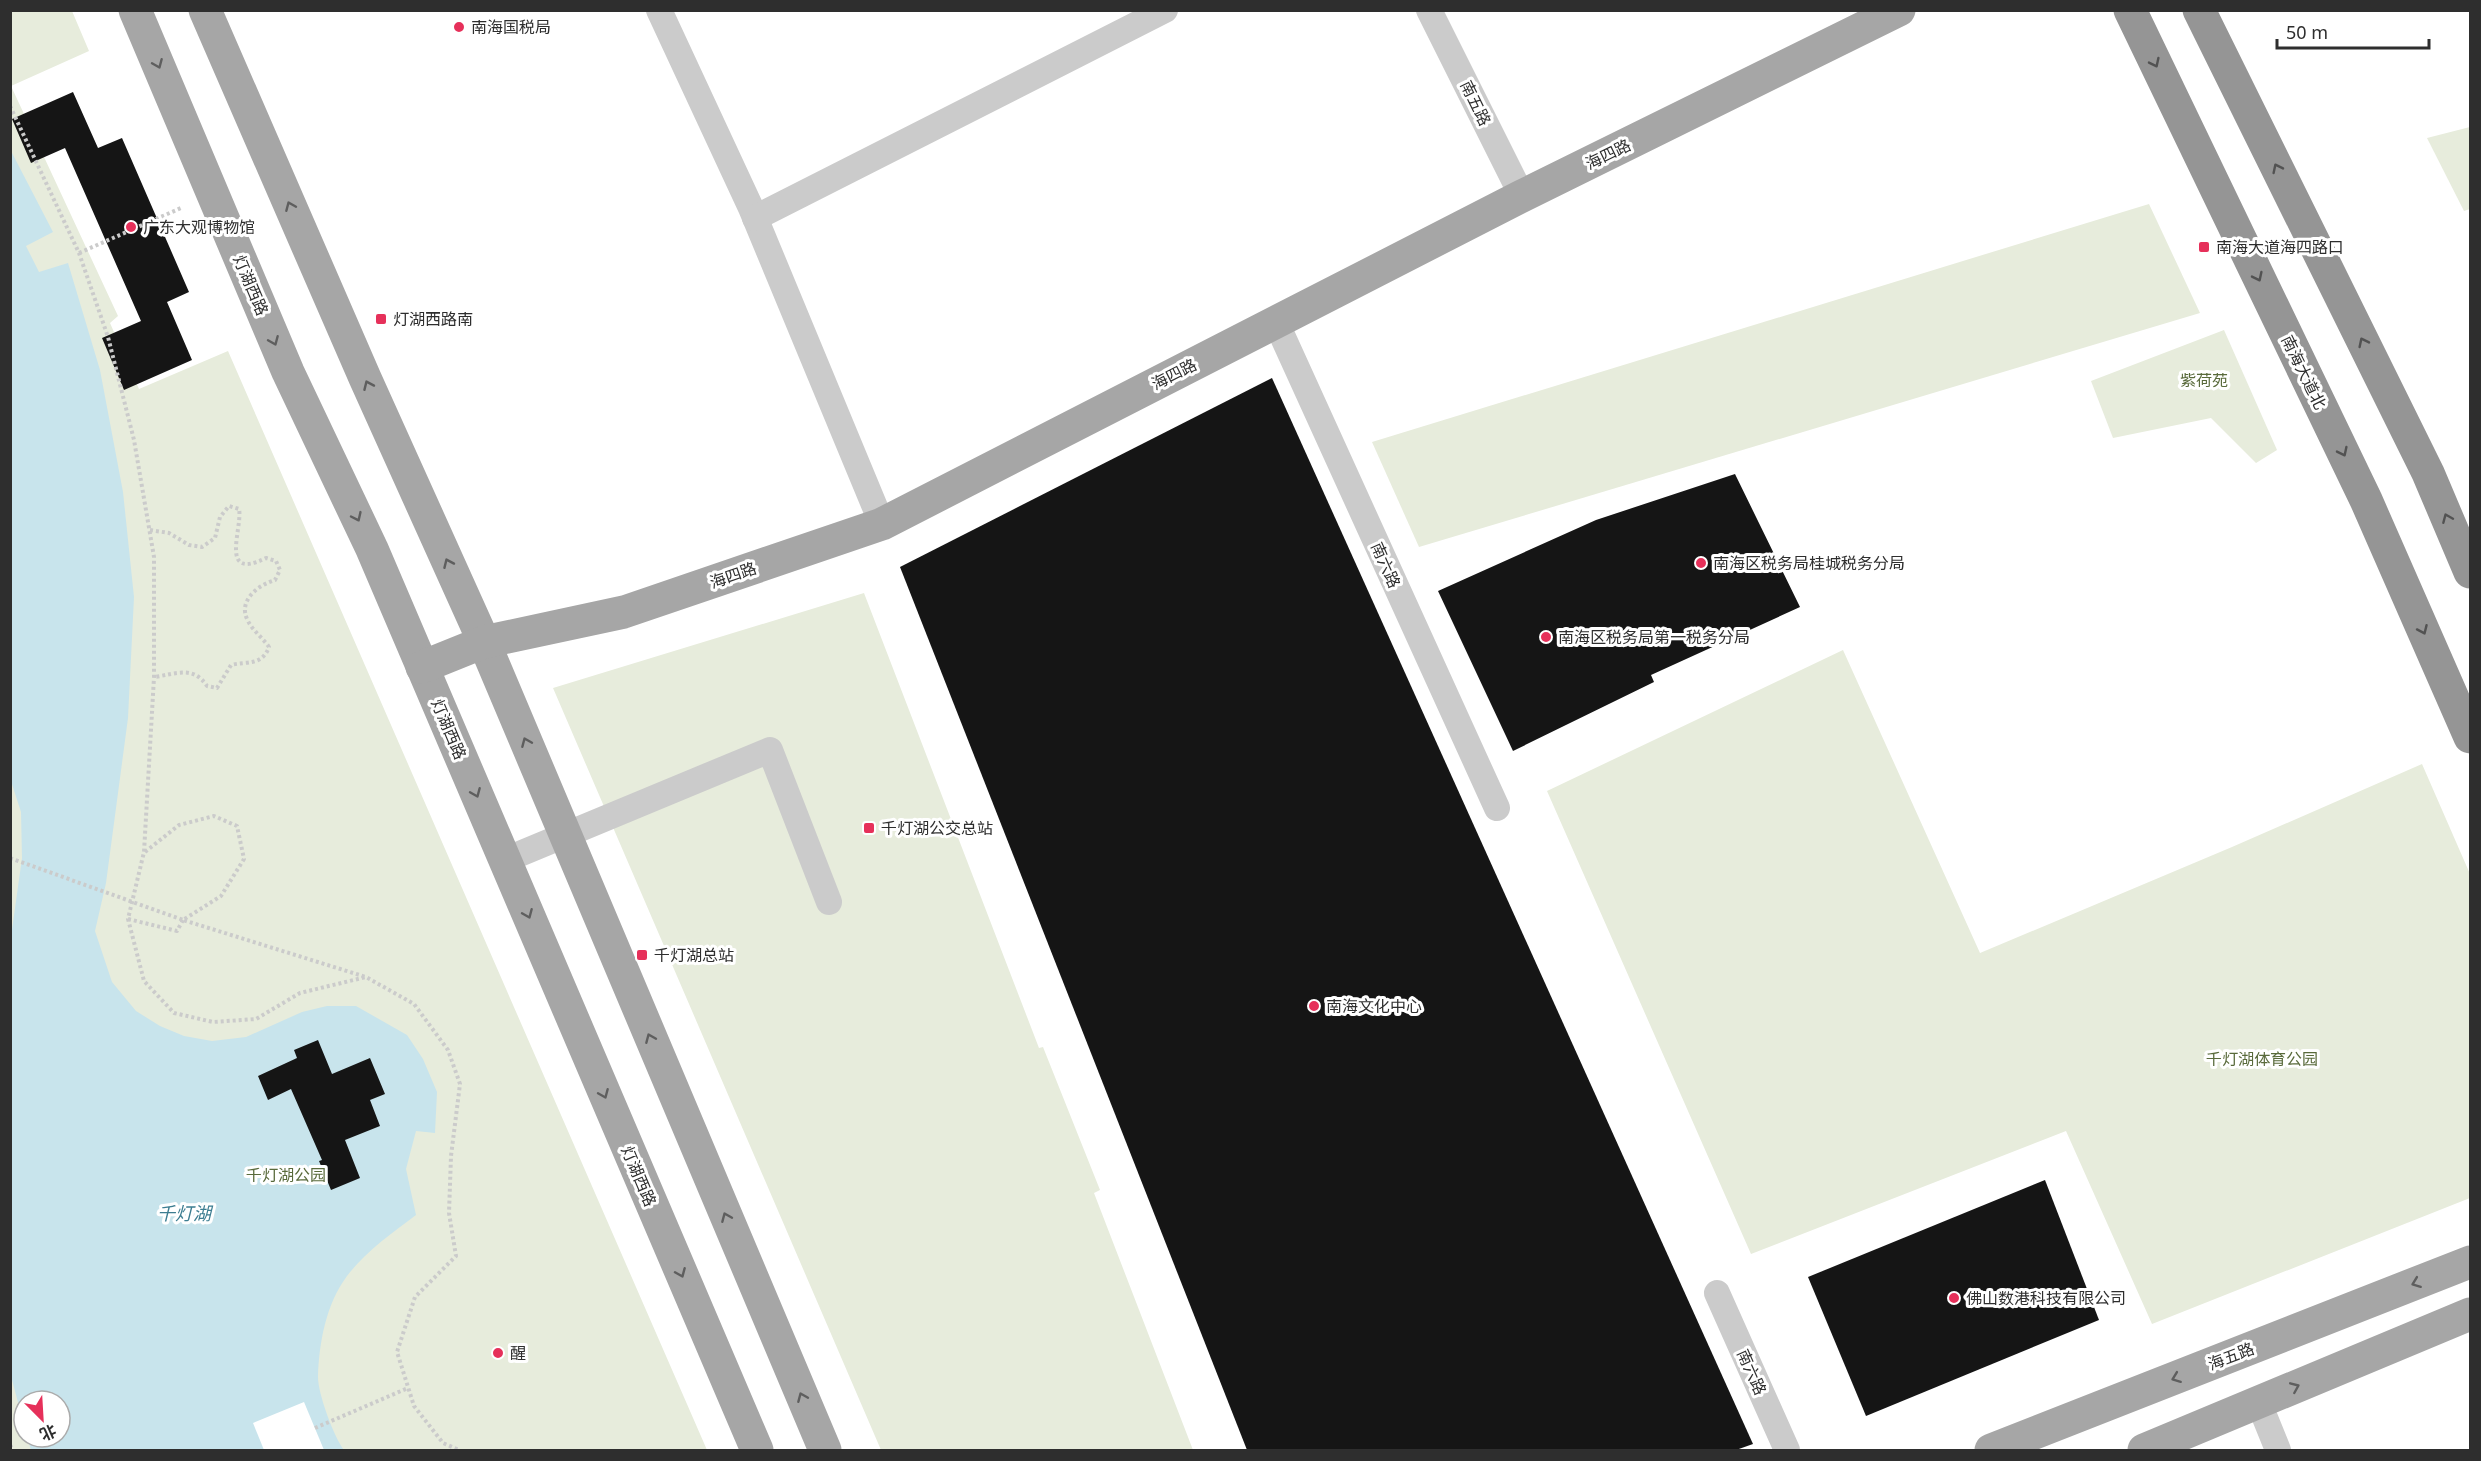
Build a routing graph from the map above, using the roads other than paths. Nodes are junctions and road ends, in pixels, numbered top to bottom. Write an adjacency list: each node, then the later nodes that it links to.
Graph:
1 (135, 10): 15 (main road, 灯湖西路, one-way to 15)
2 (205, 10): 14 (main road, one-way to 2)
3 (659, 10): 10 (street)
4 (1165, 10): 10 (street)
5 (1429, 10): 9 (street, 南五路)
6 (1899, 10): 9 (main road, 海四路)
7 (2130, 10): 16 (highway, 南海大道北, one-way to 16)
8 (2199, 10): 13 (highway, one-way to 8)
9 (1522, 196): 11 (main road, 海四路)
10 (755, 218): 12 (street)
11 (1276, 322): 12 (main road, 海四路); 17 (street, 南六路)
12 (882, 525): 14 (main road, 海四路)
13 (2470, 572)
14 (484, 642): 15 (main road, 海四路); 18 (main road, one-way to 14)
15 (422, 667): 19 (main road, 灯湖西路, one-way to 19)
16 (2470, 737)
17 (1497, 808)
18 (564, 835): 19 (street); 20 (street); 26 (main road, one-way to 18)
19 (505, 860): 25 (main road, 灯湖西路, one-way to 25)
20 (829, 902)
21 (2470, 1262): 28 (main road, 海五路, one-way to 28)
22 (1717, 1293): 27 (street, 南六路)
23 (2470, 1314): 24 (main road, one-way to 23)
24 (2259, 1403): 29 (main road); 30 (street)
25 (757, 1450)
26 (825, 1450)
27 (1787, 1450)
28 (1991, 1450)
29 (2144, 1450)
30 (2278, 1450)

